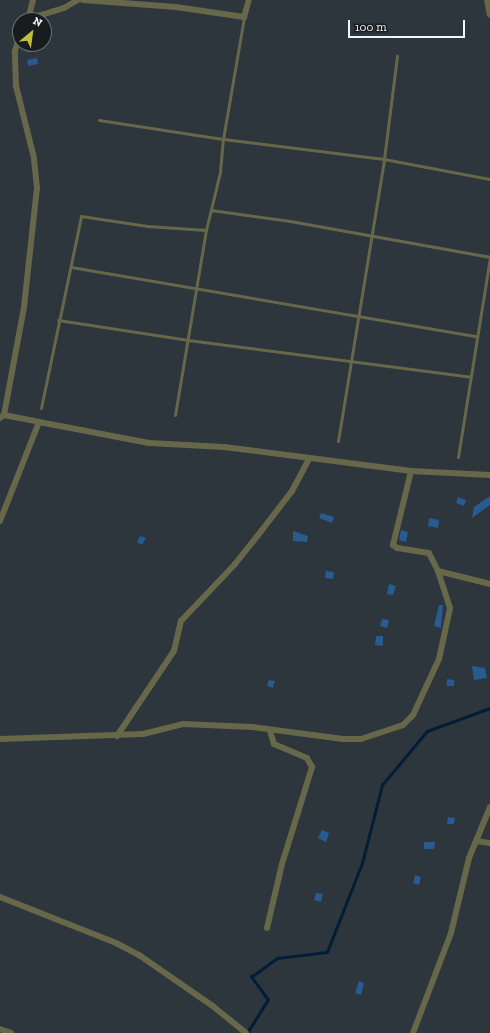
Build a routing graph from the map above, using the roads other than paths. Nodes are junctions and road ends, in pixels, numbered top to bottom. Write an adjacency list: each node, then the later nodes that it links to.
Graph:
1 (33, 0): 6 (street)
2 (78, 0): 7 (street)
3 (83, 0): 9 (street)
4 (249, 0): 9 (street)
5 (487, 0): 8 (street)
6 (30, 12)
7 (52, 12)
8 (490, 15)
9 (244, 17): 13 (lane)
10 (14, 52): 30 (street)
11 (397, 56): 14 (lane)
12 (99, 120): 13 (lane)
13 (223, 140): 14 (lane); 16 (lane)
14 (384, 159): 15 (lane); 18 (lane)
15 (490, 179)
16 (211, 210): 17 (lane); 18 (lane)
17 (206, 230): 20 (lane); 21 (lane)
18 (370, 236): 19 (lane); 22 (lane)
19 (490, 257): 24 (lane)
20 (71, 267): 21 (lane); 23 (lane)
21 (196, 289): 22 (lane); 25 (lane)
22 (358, 317): 24 (lane); 26 (lane)
23 (58, 320): 25 (lane); 28 (lane)
24 (476, 336): 27 (lane)
25 (188, 340): 26 (lane); 29 (lane)
26 (351, 360): 27 (lane); 32 (lane)
27 (471, 377): 33 (lane)
28 (41, 408)
29 (175, 415)
30 (2, 416): 31 (street)
31 (39, 422): 34 (street); 37 (street)
32 (338, 441)
33 (458, 457)
34 (309, 459): 35 (street); 41 (street)
35 (410, 471): 36 (street); 38 (street)
36 (490, 475)
37 (0, 520)
38 (438, 571): 39 (street); 40 (street)
39 (490, 584)
40 (270, 730): 41 (street); 47 (street)
41 (117, 736): 42 (street)
42 (0, 739)
43 (490, 807): 44 (street)
44 (476, 840): 45 (street); 51 (street)
45 (490, 843)
46 (0, 897): 50 (street)
47 (267, 928)
48 (0, 1029): 49 (street)
49 (11, 1033)
50 (246, 1033)
51 (413, 1033)

